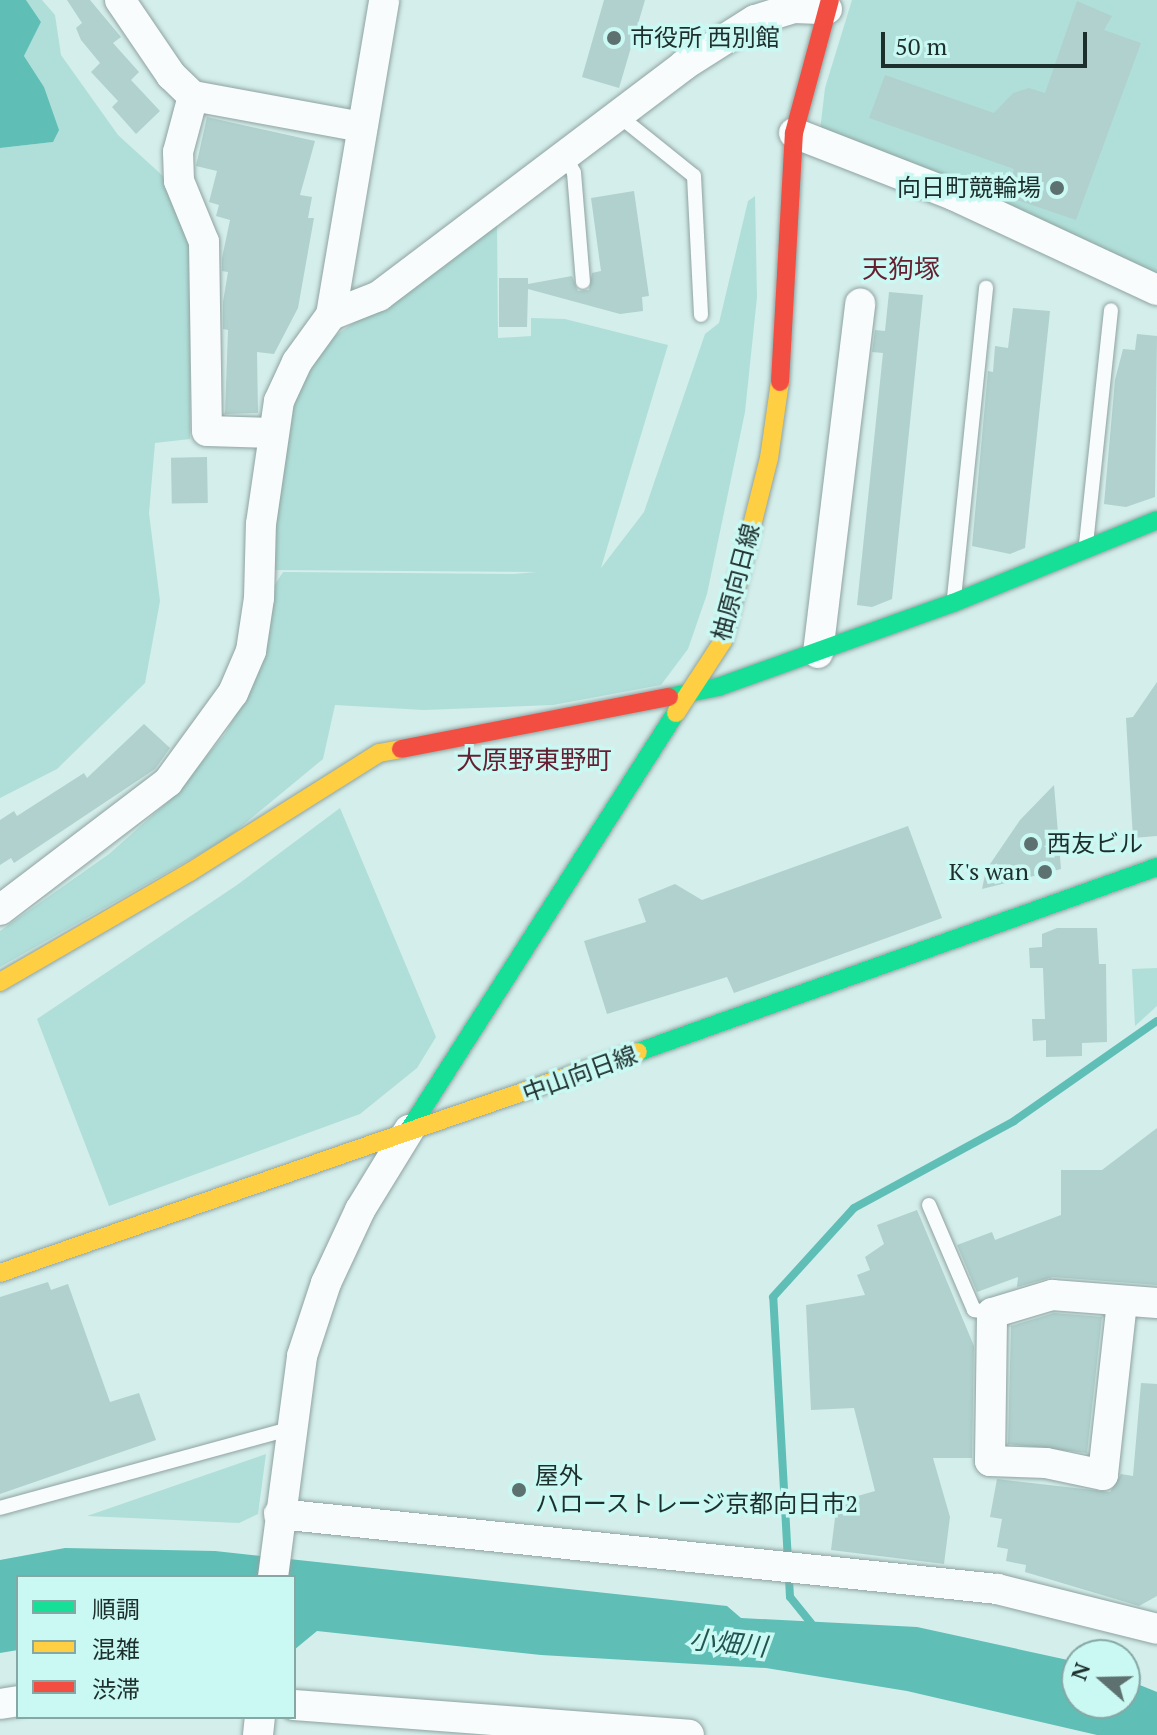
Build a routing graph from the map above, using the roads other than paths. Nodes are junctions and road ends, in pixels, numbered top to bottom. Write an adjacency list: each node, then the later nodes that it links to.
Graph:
1 (120, 0): 4 (street)
2 (384, 0): 6 (street)
3 (820, 4): 5 (street); 7 (main road, 柚原向日線)
4 (193, 96): 6 (street); 16 (street)
5 (617, 114): 8 (street); 15 (lane)
6 (362, 127): 14 (street)
7 (794, 133): 11 (street); 21 (main road, 柚原向日線)
8 (564, 154): 9 (lane); 14 (street)
9 (583, 282)
10 (986, 288): 19 (lane)
11 (1157, 290)
12 (860, 304): 20 (street)
13 (1111, 310): 18 (lane)
14 (331, 315): 16 (street)
15 (701, 315)
16 (273, 433): 23 (street)
17 (1157, 520): 18 (main road)
18 (1086, 546): 19 (main road)
19 (953, 603): 20 (main road)
20 (818, 653): 21 (main road)
21 (692, 694): 24 (main road); 25 (main road, 柚原向日線)
22 (1157, 867): 25 (main road, 中山向日線)
23 (0, 910)
24 (0, 982)
25 (409, 1130): 27 (main road, 中山向日線); 31 (street)
26 (929, 1205): 30 (lane)
27 (0, 1273)
28 (1122, 1302): 29 (street); 30 (street); 30 (street)
29 (1157, 1303)
30 (992, 1313)
31 (293, 1428): 32 (lane); 33 (street)
32 (0, 1508)
33 (278, 1521): 34 (street); 35 (street)
34 (273, 1575)
35 (1157, 1629)
36 (296, 1705): 37 (street)
37 (579, 1731): 38 (street)
38 (689, 1735)

